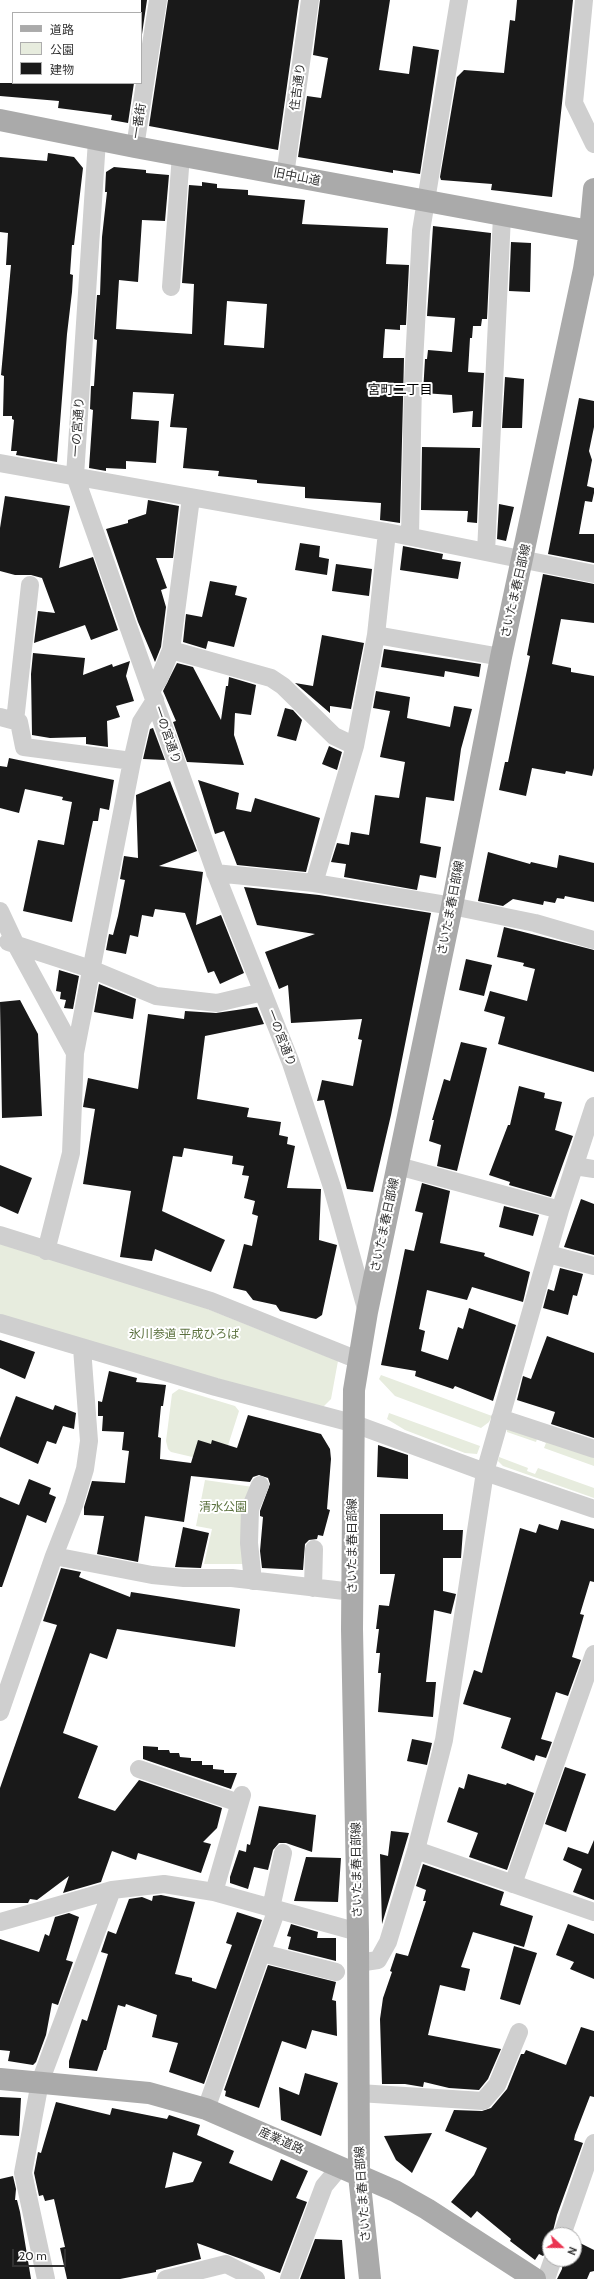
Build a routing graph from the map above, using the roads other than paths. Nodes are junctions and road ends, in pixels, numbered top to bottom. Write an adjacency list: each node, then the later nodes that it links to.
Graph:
1 (158, 0): 8 (street, 一番街)
2 (310, 0): 10 (street, 住吉通り)
3 (459, 0): 12 (street)
4 (584, 0): 7 (street)
5 (0, 120): 6 (main road, 旧中山道)
6 (97, 140): 8 (main road, 旧中山道); 17 (street, 一の宮通り)
7 (594, 144)
8 (135, 147): 9 (main road, 旧中山道)
9 (181, 155): 10 (main road, 旧中山道); 15 (street)
10 (285, 175): 12 (main road, 旧中山道)
11 (594, 189): 14 (main road, さいたま春日部線)
12 (426, 201): 13 (main road, 旧中山道); 20 (street)
13 (502, 216): 14 (main road, 旧中山道); 21 (street)
14 (592, 232): 22 (main road, さいたま春日部線)
15 (171, 287)
16 (0, 463): 17 (street)
17 (75, 476): 18 (street); 28 (street, 一の宮通り)
18 (191, 498): 19 (street); 26 (street)
19 (387, 532): 20 (street); 25 (street)
20 (410, 536): 21 (street)
21 (486, 552): 22 (street)
22 (523, 559): 23 (street); 27 (main road, さいたま春日部線)
23 (594, 574)
24 (30, 585): 29 (street)
25 (376, 635): 27 (street); 30 (street)
26 (171, 650): 28 (street); 30 (street)
27 (501, 657): 34 (main road, さいたま春日部線)
28 (153, 694): 31 (street); 32 (street, 一の宮通り)
29 (8, 719): 31 (street)
30 (354, 746): 33 (street)
31 (132, 761): 38 (street)
32 (215, 873): 33 (street); 39 (street, 一の宮通り)
33 (314, 883): 34 (street)
34 (452, 906): 36 (street); 42 (main road, さいたま春日部線)
35 (0, 911): 37 (street)
36 (594, 940)
37 (7, 941): 38 (street); 40 (street)
38 (91, 968): 39 (street); 40 (street)
39 (263, 992): 50 (street, 一の宮通り)
40 (75, 1053): 47 (street)
41 (594, 1106): 43 (street)
42 (398, 1166): 45 (street); 50 (main road, さいたま春日部線)
43 (575, 1166): 44 (street); 45 (street)
44 (594, 1169)
45 (560, 1210): 48 (street)
46 (0, 1235): 47 (street)
47 (46, 1251): 53 (street)
48 (548, 1254): 49 (street); 54 (street)
49 (594, 1266)
50 (367, 1312): 53 (main road, さいたま春日部線)
51 (0, 1324): 52 (street)
52 (82, 1348): 55 (street); 61 (street)
53 (358, 1360): 55 (main road, さいたま春日部線)
54 (500, 1418): 56 (street); 57 (street)
55 (352, 1423): 57 (street); 64 (main road, さいたま春日部線)
56 (594, 1449)
57 (485, 1472): 59 (street); 68 (street)
58 (260, 1485): 62 (street)
59 (594, 1509)
60 (314, 1549): 63 (street)
61 (54, 1556): 62 (street); 66 (street)
62 (253, 1581): 63 (street)
63 (313, 1588): 64 (street)
64 (353, 1592): 76 (main road, さいたま春日部線)
65 (594, 1654): 70 (street)
66 (0, 1712)
67 (139, 1769): 72 (street)
68 (416, 1850): 70 (street); 78 (street)
69 (283, 1853): 73 (street)
70 (513, 1884): 74 (street)
71 (112, 1890): 72 (street); 75 (street); 82 (street)
72 (214, 1892): 73 (street)
73 (274, 1908): 76 (street); 77 (street)
74 (594, 1912)
75 (0, 1922)
76 (358, 1932): 78 (main road, さいたま春日部線)
77 (262, 1953): 79 (street); 84 (street)
78 (358, 1963): 83 (main road, さいたま春日部線)
79 (336, 1972)
80 (519, 2032): 83 (street)
81 (0, 2079): 82 (main road, 産業道路)
82 (40, 2082): 84 (main road, 産業道路); 90 (street)
83 (359, 2092): 87 (main road, さいたま春日部線)
84 (206, 2109): 86 (main road, 産業道路)
85 (594, 2143): 88 (street)
86 (340, 2167): 87 (main road, 産業道路); 93 (street)
87 (359, 2175): 94 (main road, さいたま春日部線); 95 (main road, 産業道路)
88 (565, 2227)
89 (550, 2267): 96 (street)
90 (46, 2279)
91 (166, 2279): 92 (street)
92 (256, 2279)
93 (289, 2279)
94 (370, 2279)
95 (535, 2279)
96 (546, 2279)

